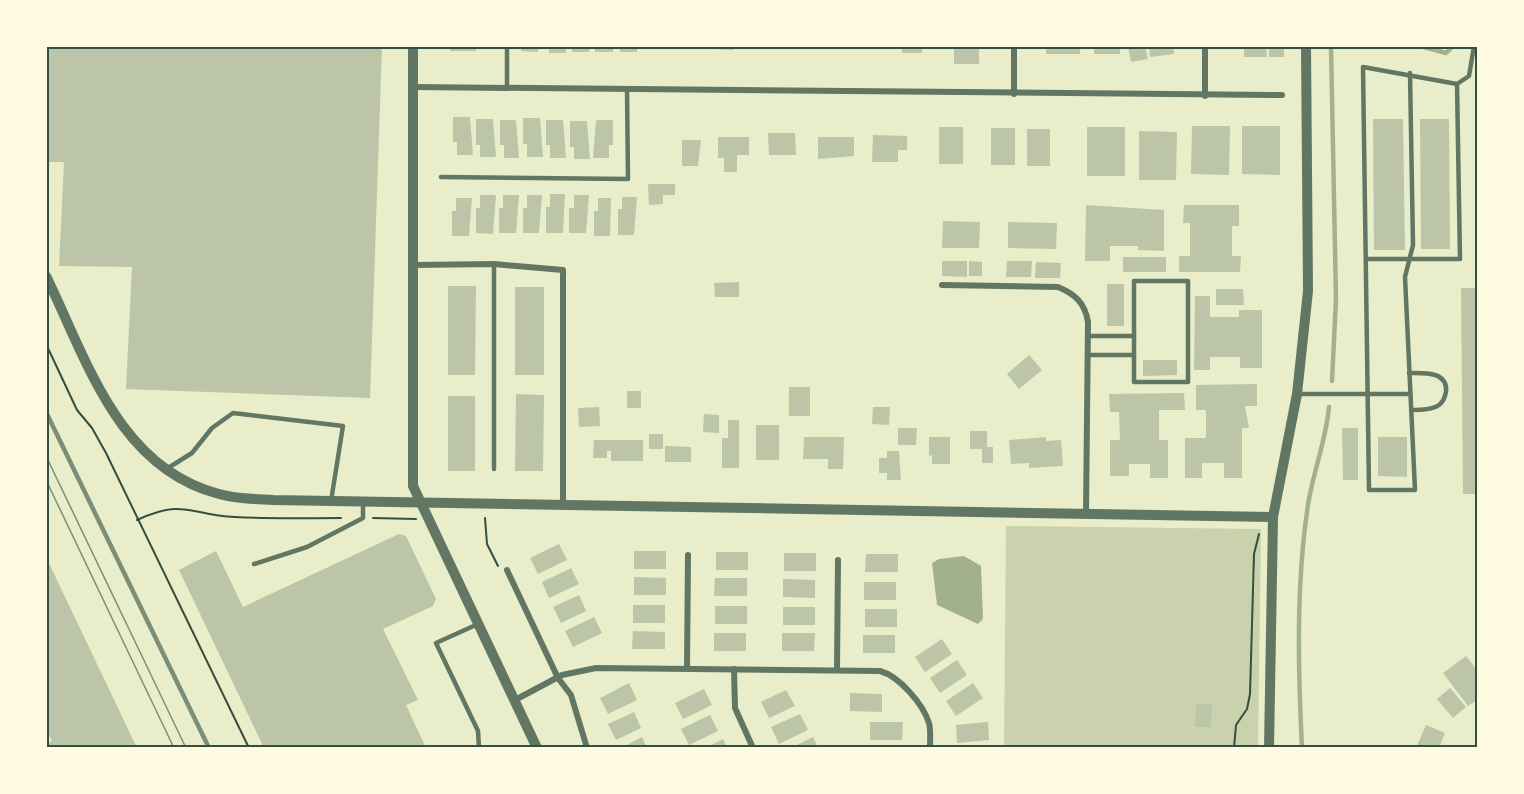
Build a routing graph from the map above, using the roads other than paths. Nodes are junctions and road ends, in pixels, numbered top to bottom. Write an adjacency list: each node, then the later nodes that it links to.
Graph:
1 (413, 46): 11 (street)
2 (507, 46): 12 (lane)
3 (1014, 46): 14 (street)
4 (1205, 46): 16 (street)
5 (1306, 46): 29 (street)
6 (1474, 46): 8 (lane)
7 (1410, 73): 10 (lane); 18 (lane); 19 (lane)
8 (1469, 76): 9 (lane); 10 (lane)
9 (1478, 78)
10 (1457, 84): 19 (lane)
11 (412, 87): 12 (street); 20 (street)
12 (507, 88): 13 (street)
13 (627, 89): 14 (street); 17 (lane)
14 (1014, 94): 16 (street)
15 (1282, 95): 16 (street)
16 (1205, 96)
17 (441, 177)
18 (1366, 259): 19 (lane); 31 (lane)
19 (1408, 259): 28 (lane)
20 (412, 264): 21 (street); 37 (street)
21 (494, 264): 34 (lane); 38 (street)
22 (46, 276): 33 (street)
23 (942, 285): 24 (street)
24 (1089, 336): 25 (lane); 26 (street)
25 (1134, 336): 27 (lane); 27 (lane)
26 (1089, 355): 27 (lane); 39 (street)
27 (1134, 355)
28 (1409, 373): 30 (lane); 32 (lane)
29 (1297, 394): 31 (lane); 40 (street)
30 (1410, 394): 31 (lane); 32 (lane)
31 (1366, 395): 32 (lane)
32 (1411, 410)
33 (166, 470): 35 (street); 35 (lane)
34 (494, 470)
35 (331, 501): 36 (street)
36 (363, 501): 37 (street); 43 (lane)
37 (420, 502): 38 (street); 45 (street)
38 (563, 505): 39 (street)
39 (1086, 514): 40 (street)
40 (1273, 517): 56 (street)
41 (688, 555): 46 (street)
42 (838, 560): 48 (street)
43 (254, 564)
44 (507, 570): 49 (street)
45 (478, 624): 50 (street); 51 (lane)
46 (687, 668): 47 (street); 49 (street)
47 (734, 669): 48 (street); 54 (street)
48 (837, 670): 55 (street)
49 (558, 678): 50 (street); 53 (street)
50 (515, 700): 52 (street)
51 (479, 747)
52 (537, 747)
53 (587, 747)
54 (753, 747)
55 (930, 747)
56 (1269, 747)

